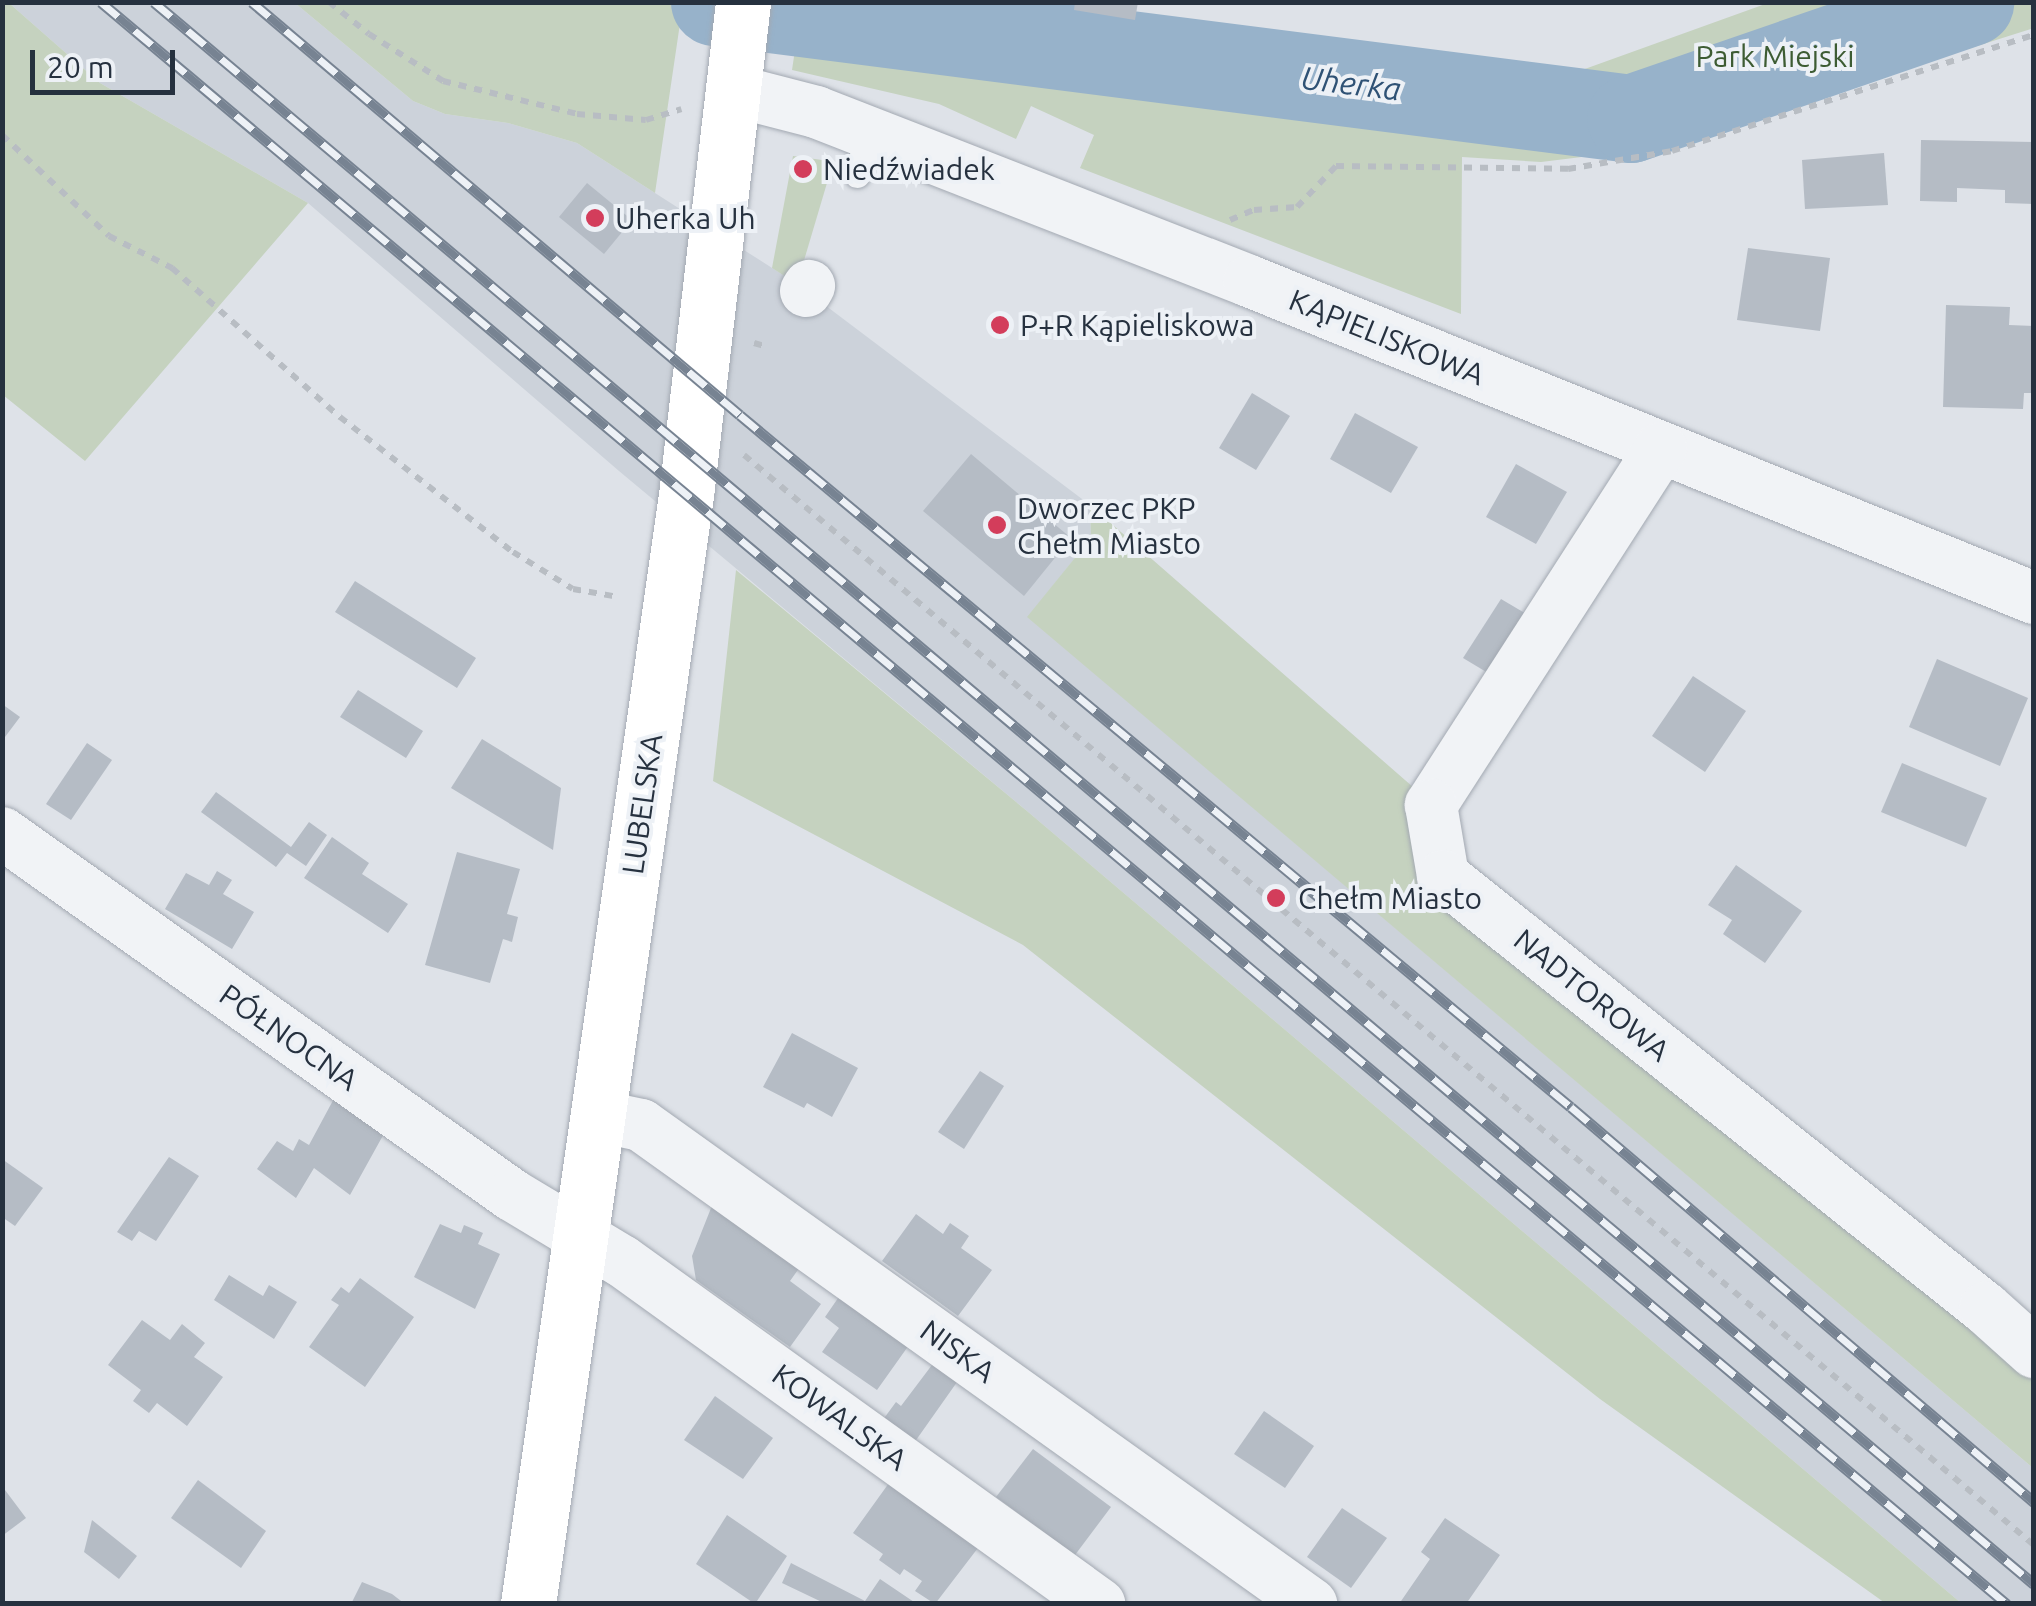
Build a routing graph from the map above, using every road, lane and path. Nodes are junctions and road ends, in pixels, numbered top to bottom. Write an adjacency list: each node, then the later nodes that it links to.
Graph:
1 (330, 2): 3 (path)
2 (2034, 34): 5 (path)
3 (739, 49): 7 (street, KĄPIELISKOWA); 9 (main road, LUBELSKA)
4 (2, 135): 9 (path)
5 (1222, 224)
6 (735, 447): 14 (path)
7 (1661, 448): 8 (street, KĄPIELISKOWA); 13 (street, NADTOROWA)
8 (2034, 598)
9 (670, 607): 11 (main road, LUBELSKA)
10 (2, 833): 12 (street, PÓŁNOCNA)
11 (598, 1116): 12 (main road, LUBELSKA); 17 (street, NISKA)
12 (580, 1232): 15 (main road, LUBELSKA); 16 (street, KOWALSKA)
13 (2034, 1352)
14 (2034, 1545)
15 (528, 1604)
16 (1099, 1604)
17 (1311, 1604)

